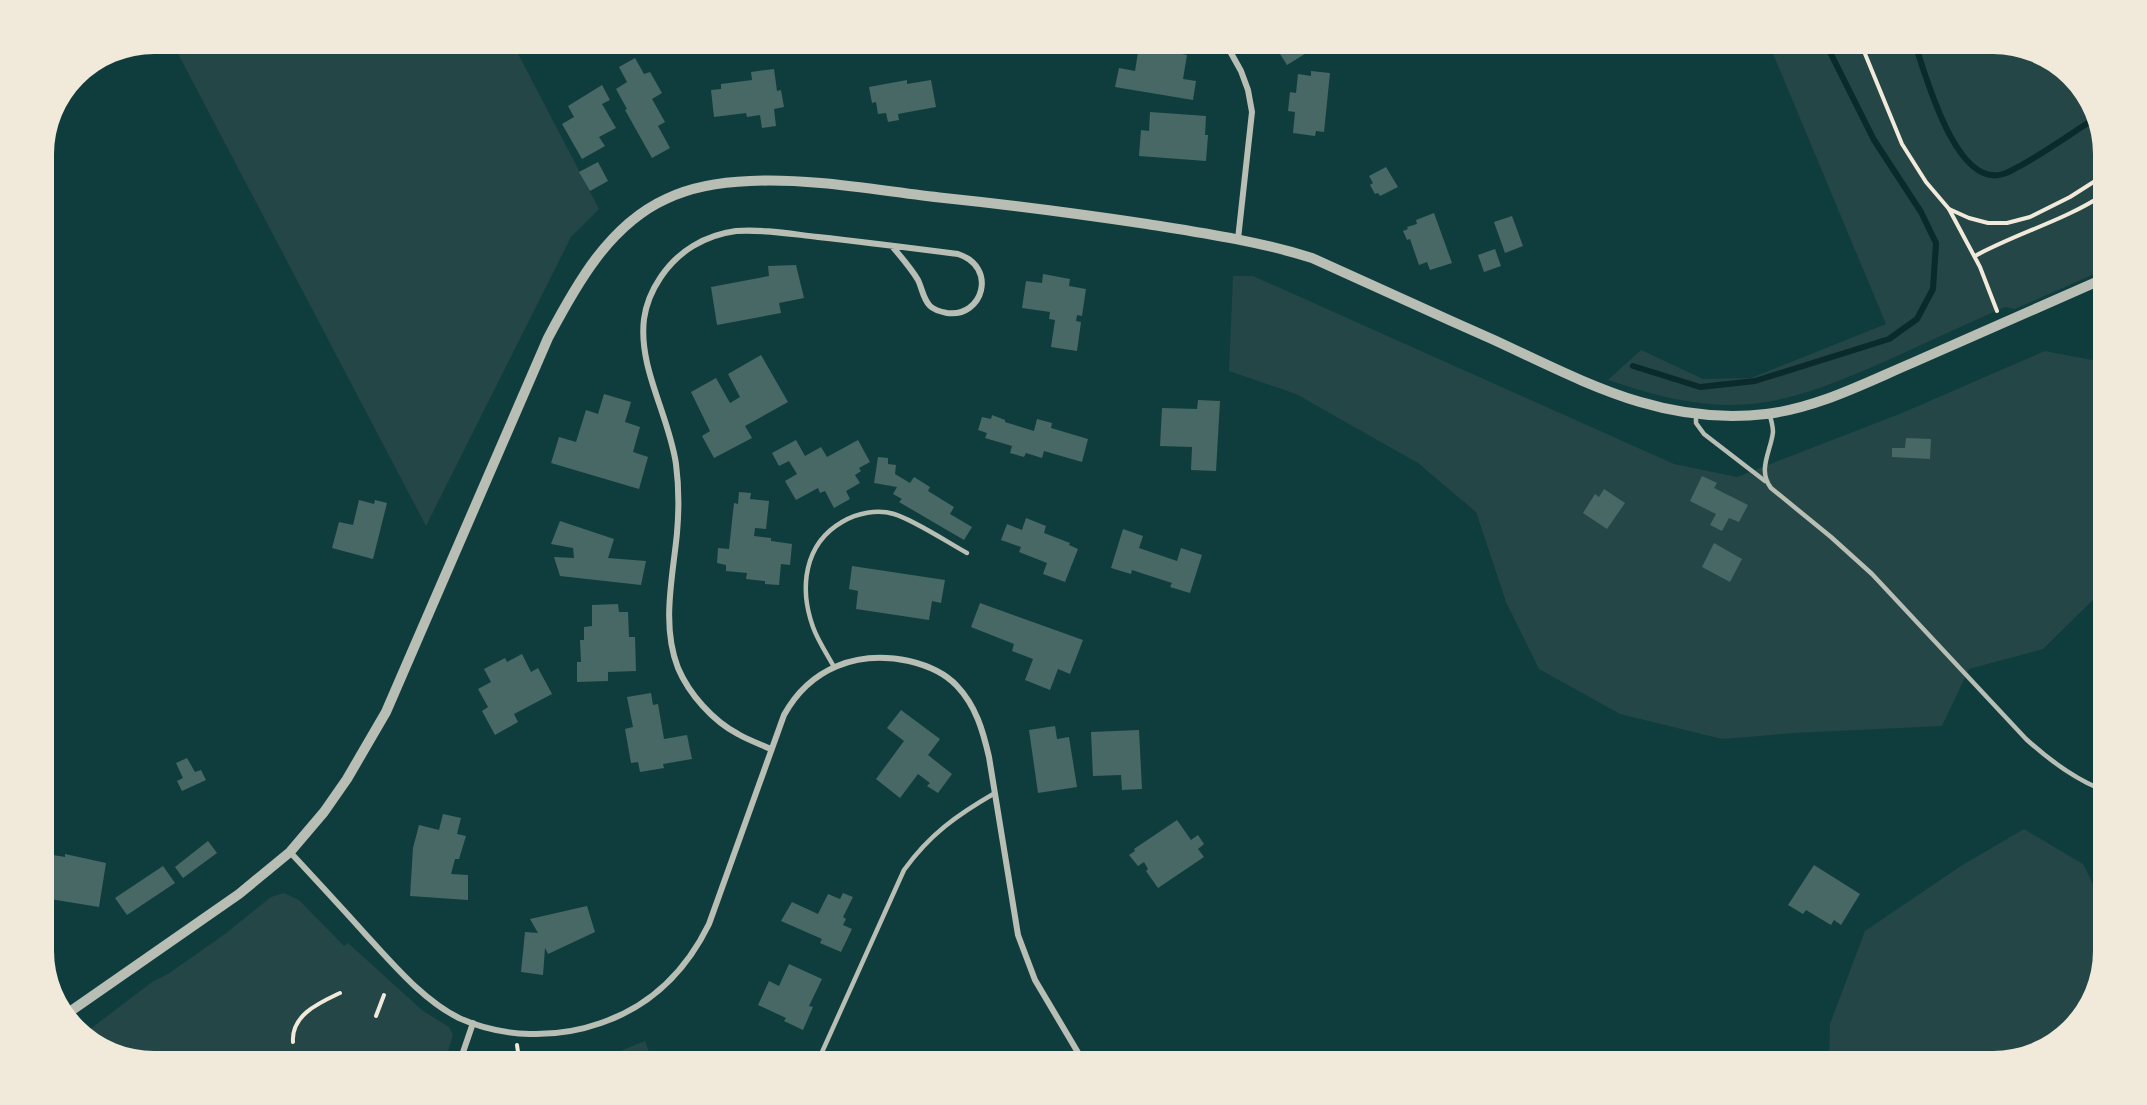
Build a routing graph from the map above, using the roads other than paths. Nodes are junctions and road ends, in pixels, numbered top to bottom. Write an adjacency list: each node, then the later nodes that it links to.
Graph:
1 (1232, 54): 2 (street)
2 (1238, 239): 6 (street); 13 (street)
3 (892, 246): 3 (street); 10 (street)
4 (2093, 283): 5 (street)
5 (1768, 413): 6 (street); 7 (lane)
6 (1696, 414): 7 (lane)
7 (1766, 482): 11 (lane)
8 (967, 553): 9 (lane)
9 (834, 667): 10 (street); 12 (street)
10 (771, 748): 15 (street)
11 (2093, 786)
12 (995, 793): 17 (lane); 18 (street)
13 (290, 852): 14 (street); 15 (street)
14 (73, 1009)
15 (473, 1023): 16 (street)
16 (464, 1051)
17 (823, 1051)
18 (1077, 1051)

